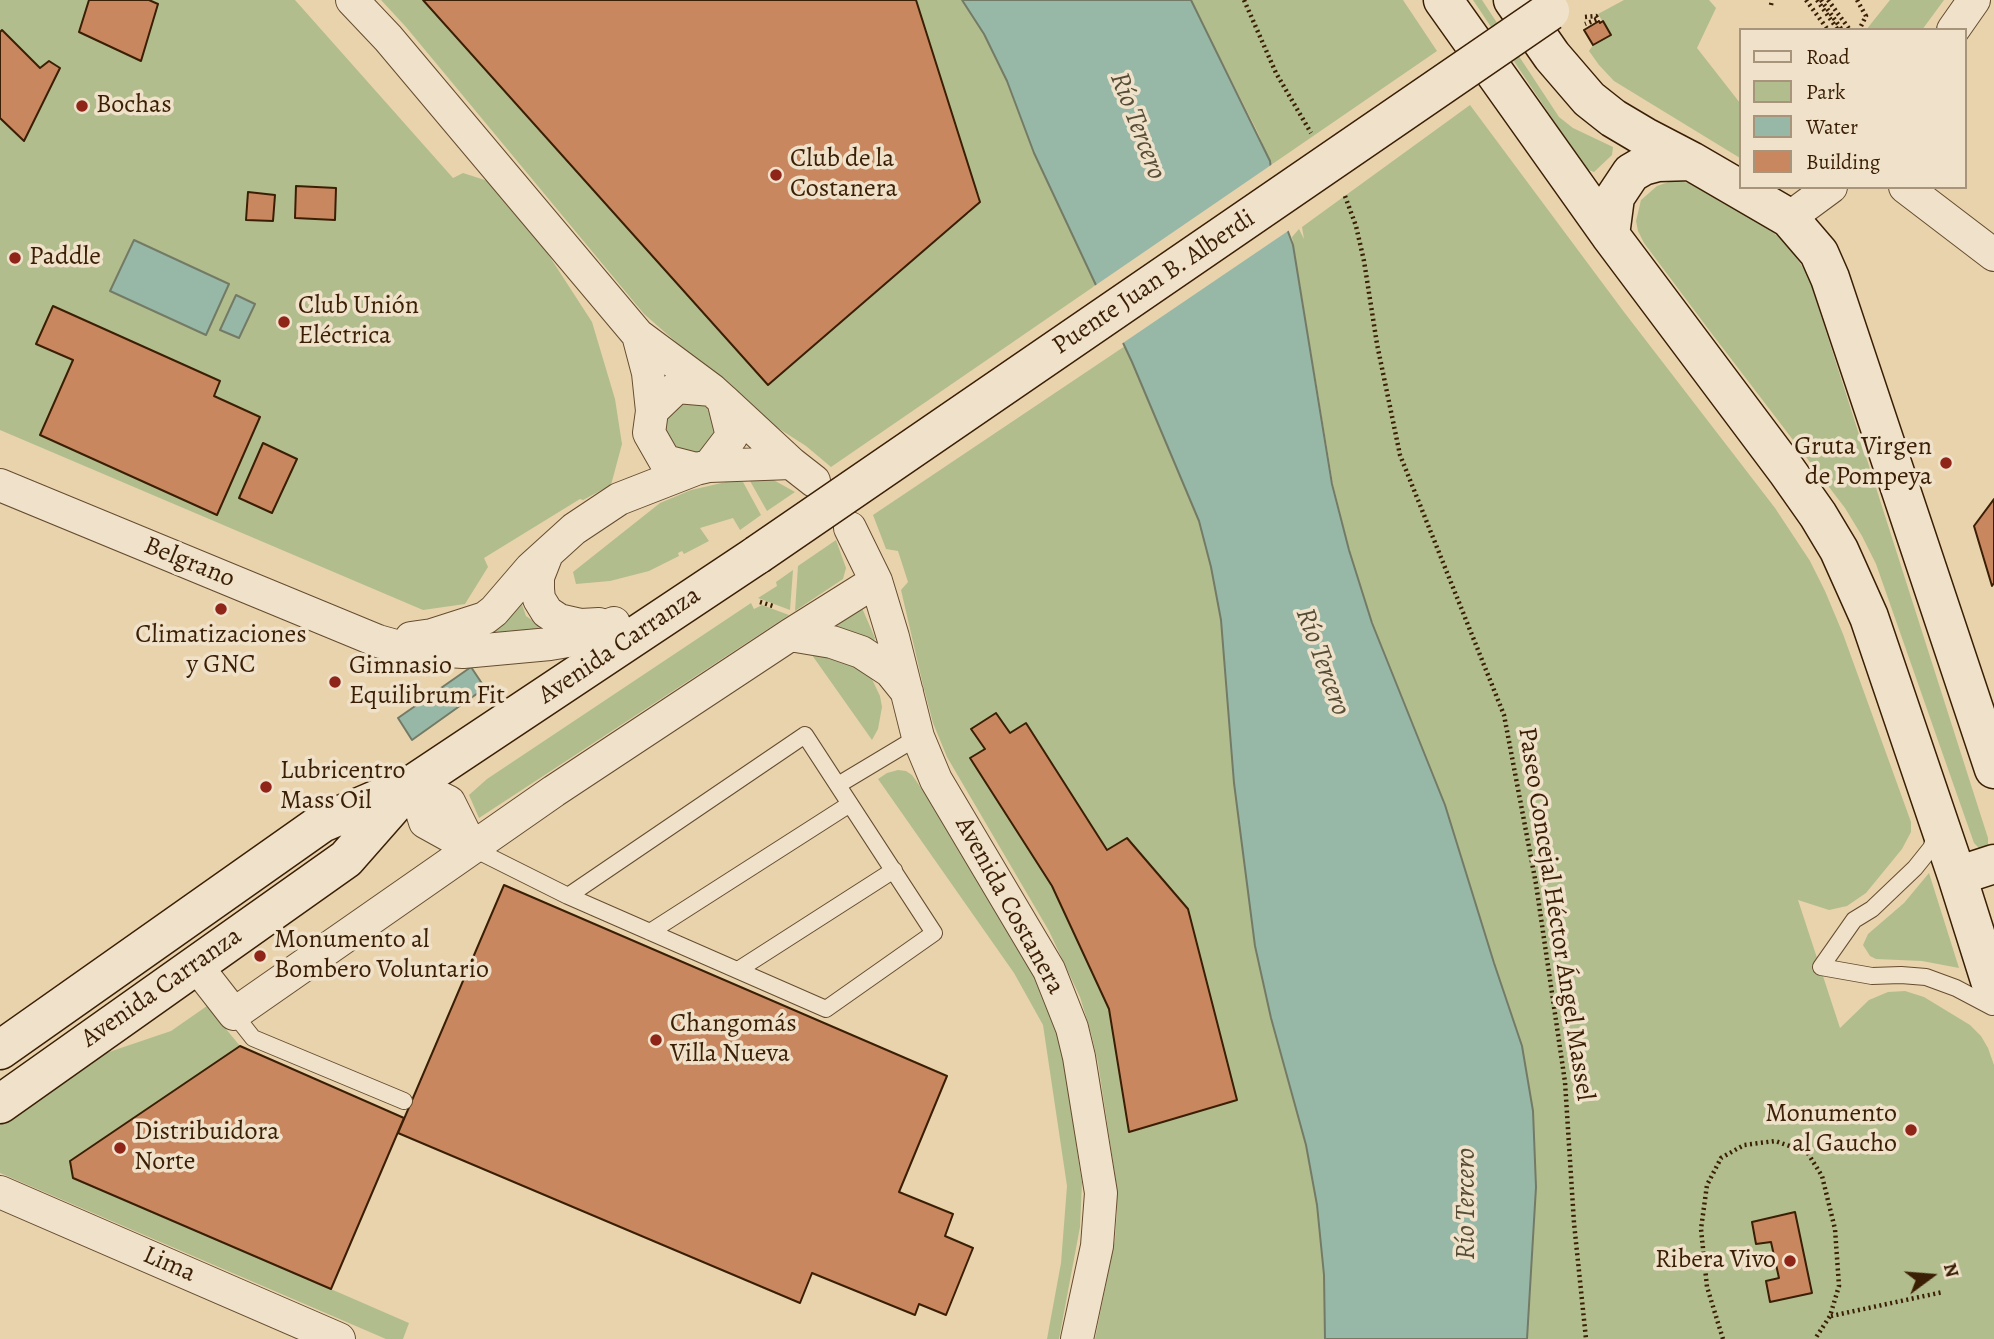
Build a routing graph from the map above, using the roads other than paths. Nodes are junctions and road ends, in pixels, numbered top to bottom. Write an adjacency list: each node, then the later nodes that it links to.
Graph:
1 (352, 0): 15 (street)
2 (1443, 0): 13 (main road)
3 (1513, 0): 7 (main road)
4 (1974, 0): 6 (street)
5 (1570, 14): 23 (main road, Puente Juan B. Alberdi, bridge)
6 (1954, 28)
7 (1691, 161): 8 (main road); 13 (main road)
8 (1738, 188)
9 (1739, 189): 12 (main road)
10 (1828, 189): 12 (street)
11 (1908, 189): 14 (street)
12 (1789, 218): 31 (main road)
13 (1609, 235): 35 (main road)
14 (1994, 255)
15 (638, 335): 16 (street); 17 (street)
16 (718, 395): 17 (street); 18 (street); 18 (street)
17 (650, 422): 18 (street); 20 (street)
18 (702, 468): 20 (street)
19 (0, 485): 28 (street, Belgrano)
20 (619, 499): 22 (street)
21 (850, 528): 24 (street, Avenida Costanera)
22 (547, 554): 26 (street); 28 (street)
23 (757, 555): 25 (main road, Avenida Carranza)
24 (876, 581): 27 (street); 29 (street, Avenida Costanera)
25 (673, 610): 26 (street); 32 (main road, Avenida Carranza)
26 (614, 623): 28 (street, Belgrano)
27 (790, 635): 29 (street); 36 (street)
28 (378, 641)
29 (907, 692): 30 (street, Avenida Costanera)
30 (918, 737): 33 (lane); 52 (street, Avenida Costanera)
31 (1994, 769)
32 (413, 784): 36 (street); 42 (main road, Avenida Carranza); 47 (main road, Avenida Carranza)
33 (838, 785): 34 (lane); 40 (lane)
34 (850, 804): 38 (lane); 41 (lane)
35 (1940, 827): 39 (main road); 45 (lane)
36 (472, 848): 40 (lane); 46 (street)
37 (1994, 864): 39 (main road)
38 (894, 870): 43 (lane); 43 (lane)
39 (1957, 876): 44 (main road)
40 (568, 896): 41 (lane)
41 (650, 932): 43 (lane)
42 (195, 964): 46 (street); 49 (main road, Avenida Carranza)
43 (738, 970)
44 (1994, 993)
45 (1994, 1008)
46 (234, 1014): 48 (lane)
47 (0, 1051)
48 (404, 1101)
49 (0, 1104)
50 (0, 1192): 51 (street, Lima)
51 (339, 1339)
52 (1077, 1339)

